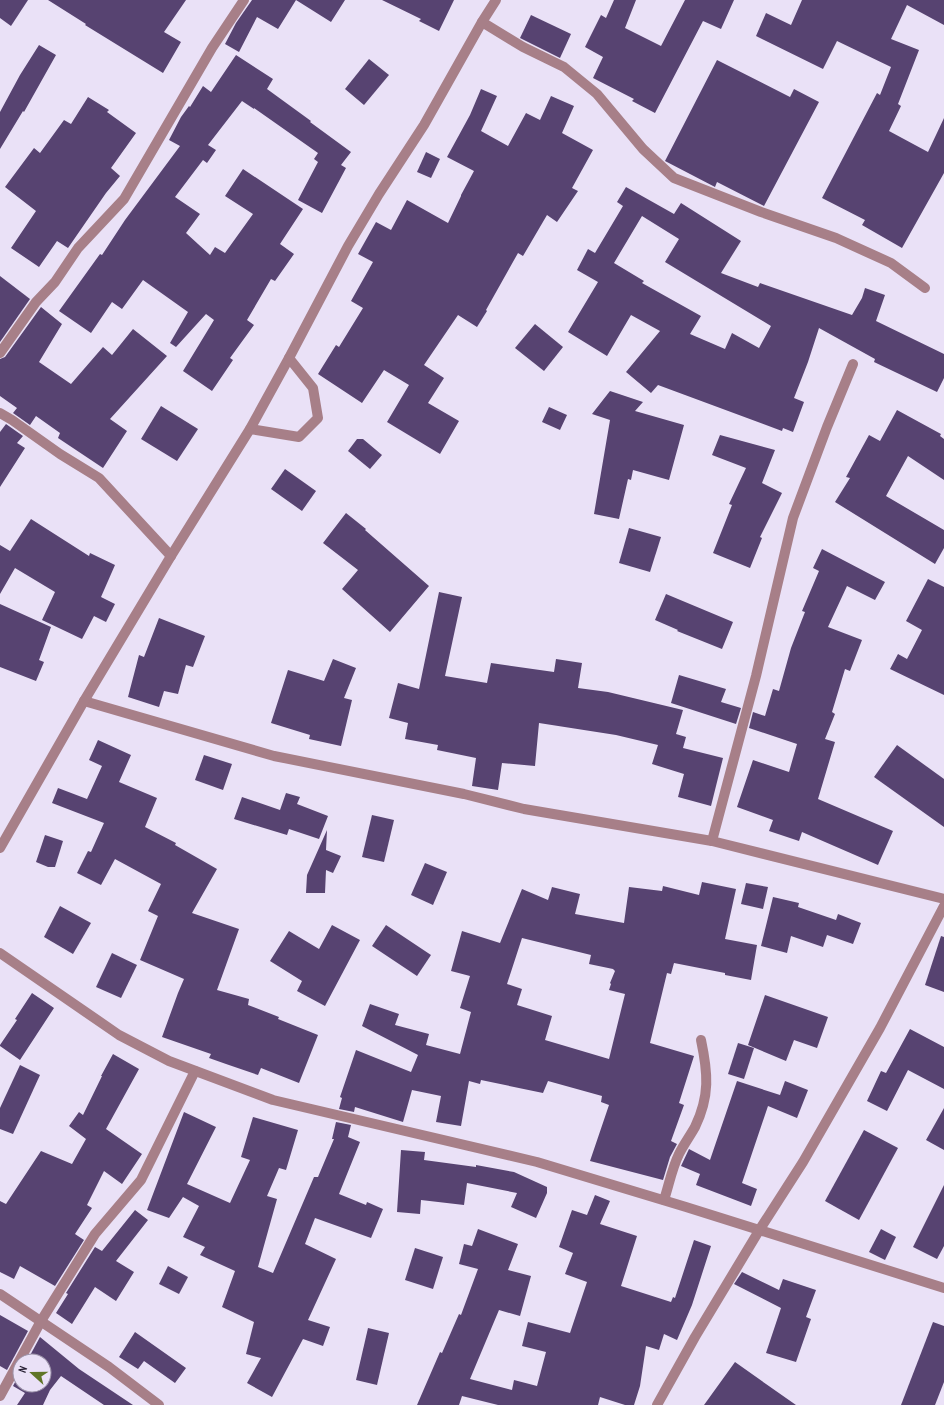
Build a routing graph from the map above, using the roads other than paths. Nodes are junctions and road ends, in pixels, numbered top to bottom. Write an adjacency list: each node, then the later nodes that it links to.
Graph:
1 (244, 0): 5 (street)
2 (496, 0): 3 (street)
3 (482, 22): 4 (street); 6 (street)
4 (926, 288)
5 (0, 353)
6 (289, 358): 9 (street); 9 (street)
7 (853, 364): 12 (street)
8 (0, 413): 10 (street)
9 (250, 429): 10 (street)
10 (171, 556): 11 (street)
11 (84, 701): 12 (street); 13 (street)
12 (712, 841): 14 (street)
13 (0, 848)
14 (944, 899)
15 (944, 906): 20 (street)
16 (0, 953): 18 (street)
17 (701, 1040): 19 (street)
18 (195, 1071): 19 (street); 23 (street)
19 (664, 1200): 20 (street)
20 (760, 1230): 21 (street); 26 (street)
21 (944, 1288)
22 (0, 1294): 23 (street)
23 (41, 1321): 24 (street); 25 (street)
24 (0, 1396)
25 (159, 1405)
26 (657, 1405)

